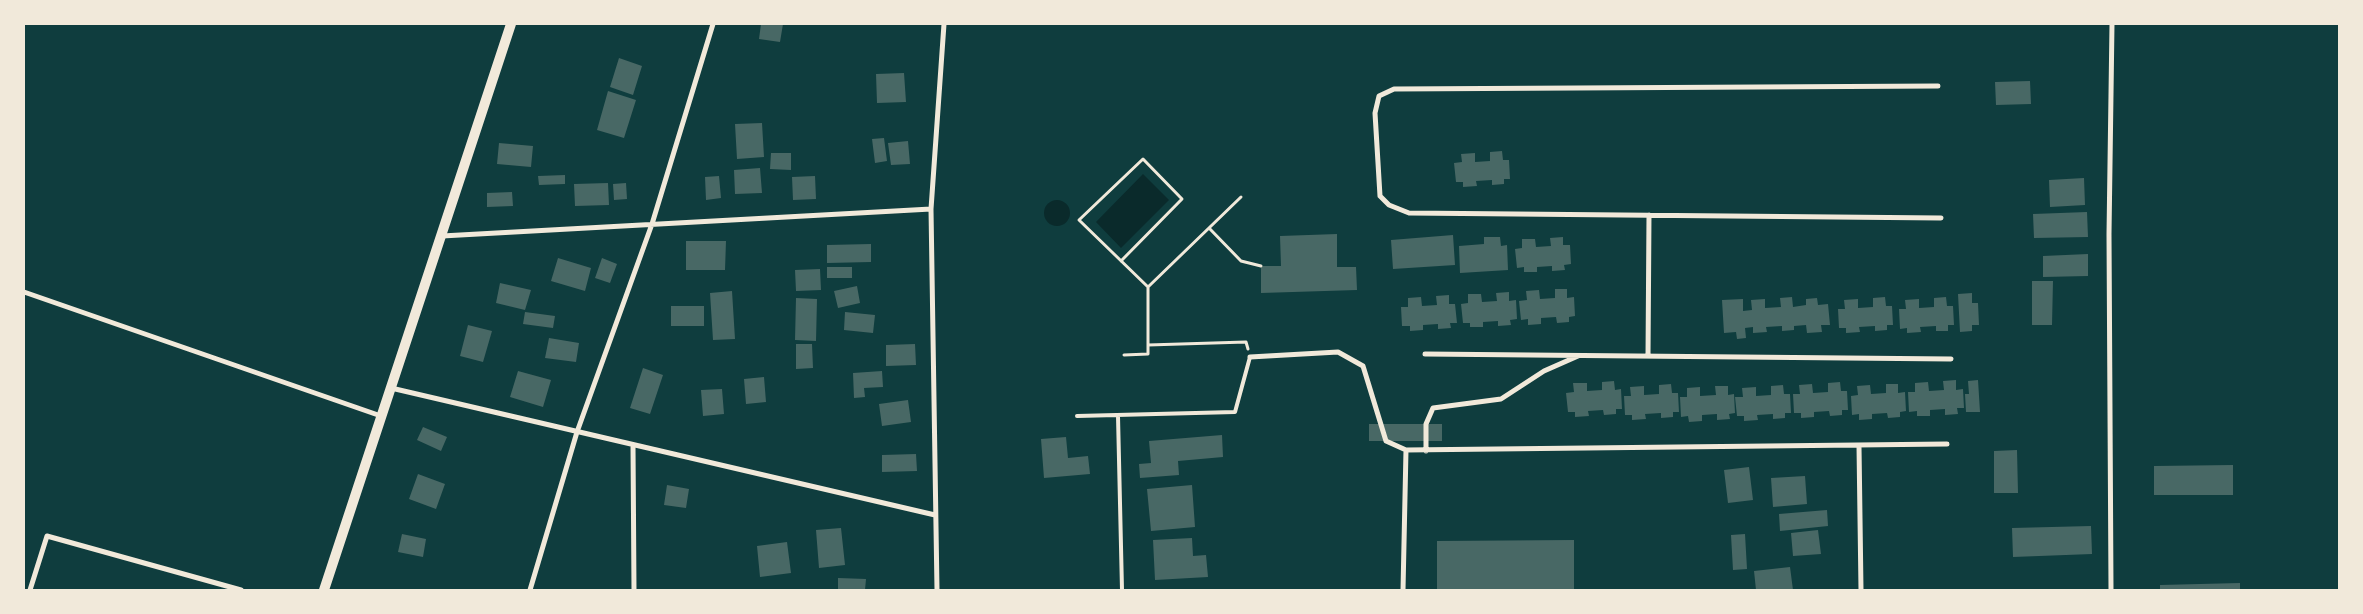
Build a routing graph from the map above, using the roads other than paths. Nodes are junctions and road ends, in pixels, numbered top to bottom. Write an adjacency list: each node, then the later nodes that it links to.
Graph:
1 (511, 24): 10 (main road)
2 (713, 24): 9 (street)
3 (944, 24): 6 (street)
4 (2112, 24): 37 (street)
5 (1938, 86): 7 (street)
6 (930, 209): 9 (street); 27 (street)
7 (1650, 215): 8 (street); 14 (street)
8 (1942, 218)
9 (652, 224): 10 (street); 21 (street)
10 (441, 236): 17 (main road)
11 (24, 292): 18 (street)
12 (1424, 354): 13 (street)
13 (1581, 355): 14 (street); 26 (street)
14 (1648, 356): 16 (street)
15 (1250, 357): 20 (lane); 25 (street)
16 (1951, 358)
17 (391, 388): 18 (main road); 21 (street)
18 (381, 416): 30 (main road)
19 (1077, 416): 20 (lane)
20 (1118, 416): 34 (lane)
21 (577, 432): 23 (street); 31 (street)
22 (1947, 444): 24 (street)
23 (633, 445): 27 (street); 32 (street)
24 (1859, 446): 26 (street); 36 (street)
25 (1406, 450): 26 (street); 35 (street)
26 (1426, 450)
27 (936, 515): 33 (street)
28 (30, 590): 29 (street)
29 (241, 590)
30 (324, 590)
31 (530, 590)
32 (634, 590)
33 (937, 590)
34 (1122, 590)
35 (1403, 590)
36 (1861, 590)
37 (2111, 590)

